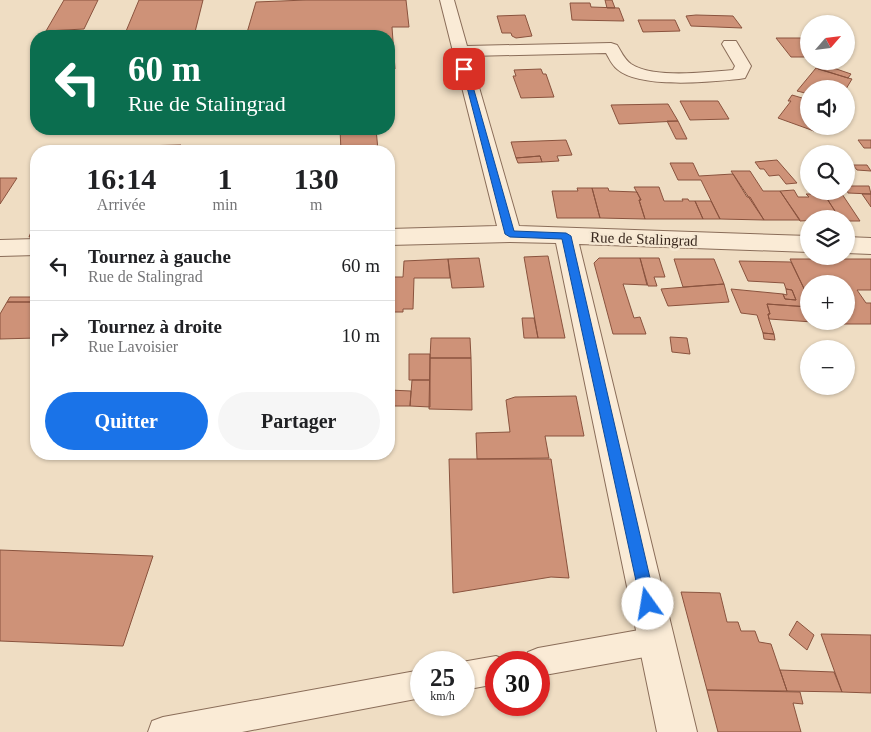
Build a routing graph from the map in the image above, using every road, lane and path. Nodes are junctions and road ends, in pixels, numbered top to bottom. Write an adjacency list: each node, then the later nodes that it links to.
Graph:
1 (447, 0): 3 (street)
2 (730, 44): 3 (street)
3 (460, 52): 4 (street)
4 (510, 234): 5 (street, Rue de Stalingrad); 6 (street, Rue de Stalingrad)
5 (566, 236): 7 (street, Rue de Stalingrad); 12 (street)
6 (395, 237)
7 (800, 244)
8 (855, 245): 9 (street)
9 (871, 246)
10 (30, 247): 11 (street)
11 (0, 248)
12 (656, 640): 13 (lane); 16 (street)
13 (550, 660)
14 (410, 686): 15 (lane)
15 (163, 732)
16 (677, 732)

